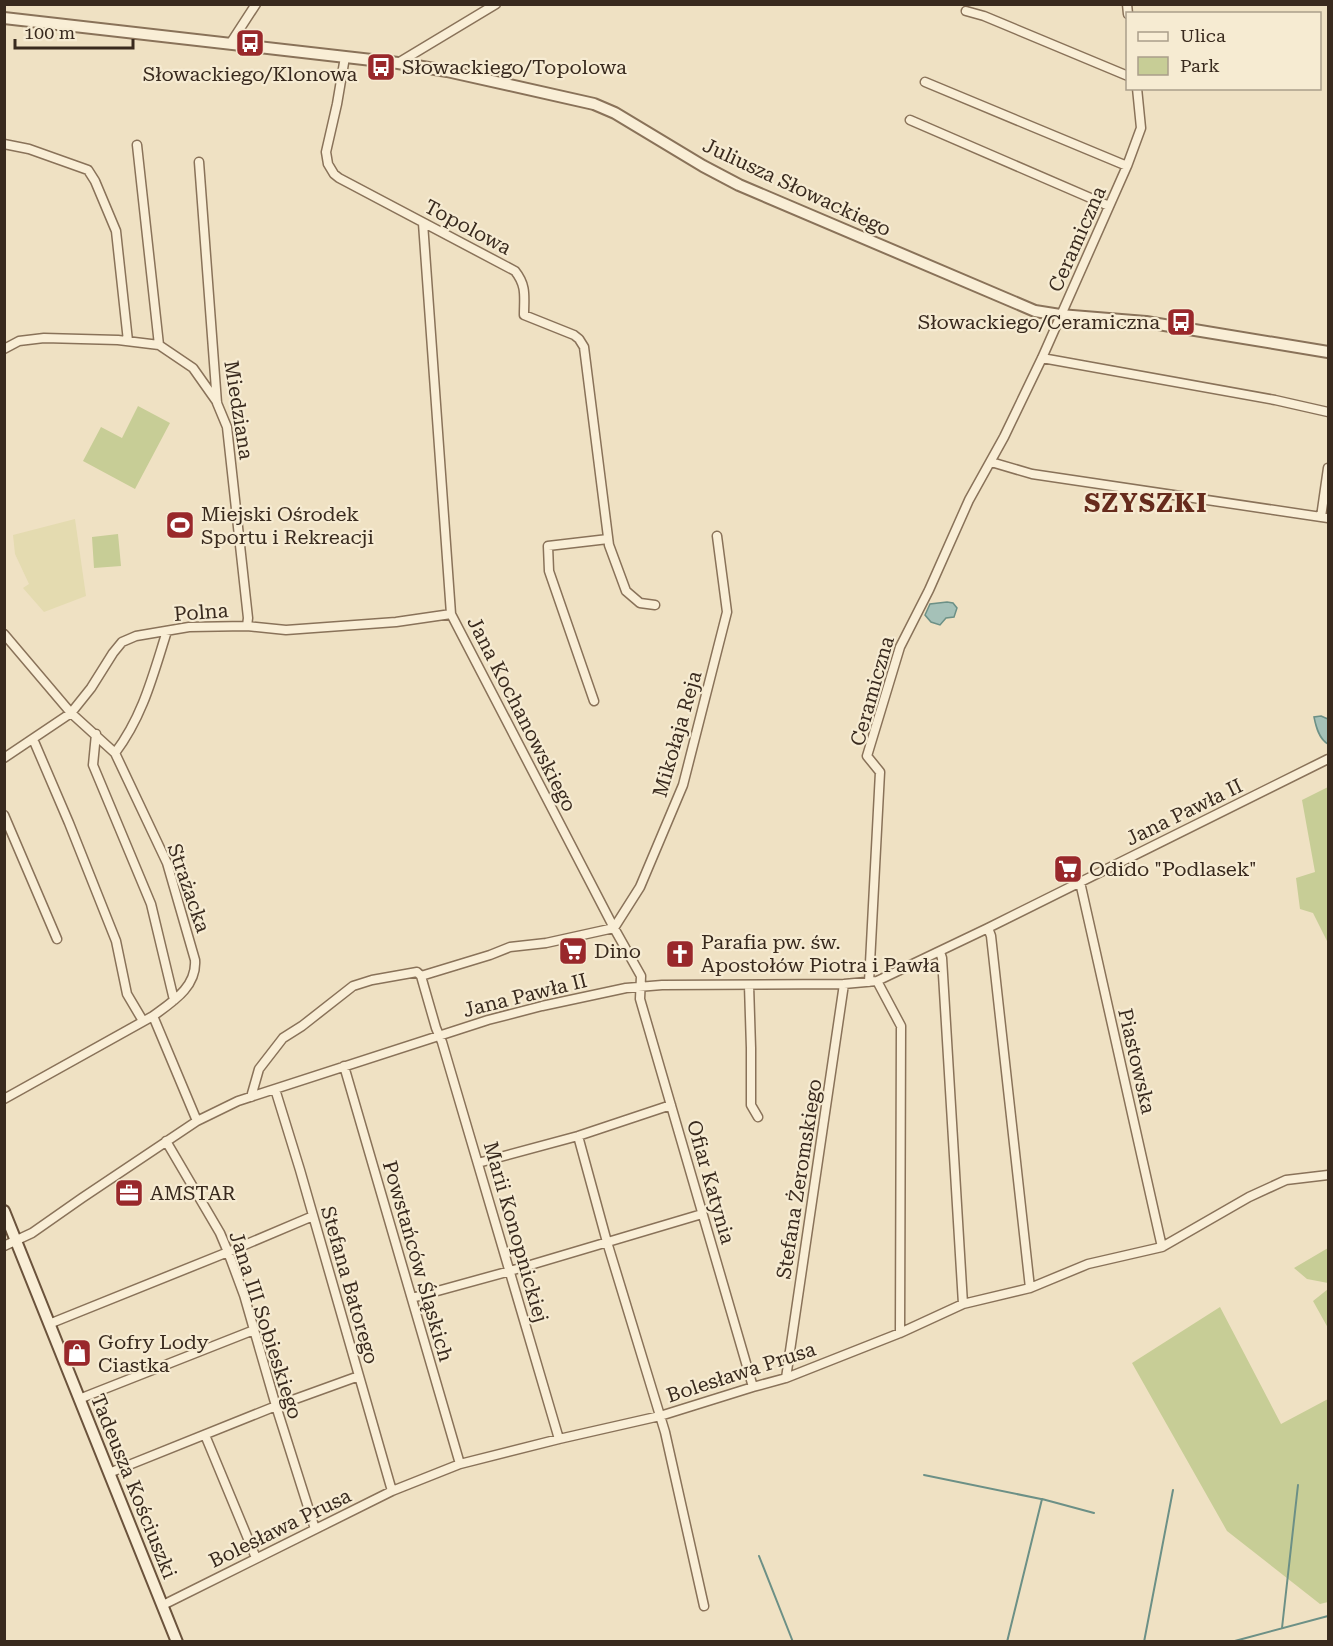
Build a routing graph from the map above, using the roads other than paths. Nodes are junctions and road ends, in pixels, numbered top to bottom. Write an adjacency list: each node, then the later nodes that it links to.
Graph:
1 (256, 4): 5 (street)
2 (496, 4): 7 (street)
3 (966, 11): 8 (street)
4 (4, 18): 5 (street, Juliusza Słowackiego)
5 (230, 44): 6 (street, Juliusza Słowackiego)
6 (345, 57): 7 (street, Juliusza Słowackiego); 17 (street, Topolowa)
7 (398, 63): 18 (street, Juliusza Słowackiego)
8 (1126, 75)
9 (925, 82): 15 (street)
10 (1137, 90): 15 (street, Ceramiczna)
11 (910, 120): 16 (street)
12 (4, 144): 19 (street)
13 (137, 145): 20 (street)
14 (199, 162): 24 (street, Miedziana)
15 (1127, 166): 16 (street, Ceramiczna)
16 (1110, 206): 18 (street, Ceramiczna)
17 (423, 223): 30 (street, Topolowa); 32 (street, Jana Kochanowskiego)
18 (1060, 315): 22 (street, Juliusza Słowackiego); 23 (street, Ceramiczna)
19 (128, 341): 20 (street); 21 (street)
20 (159, 345): 24 (street)
21 (4, 349)
22 (1329, 352)
23 (1042, 358): 25 (street); 26 (street, Ceramiczna)
24 (217, 403): 33 (street, Miedziana)
25 (1329, 412)
26 (991, 462): 28 (street); 50 (street, Ceramiczna)
27 (1329, 468): 28 (street)
28 (1325, 517)
29 (717, 536): 45 (street, Mikołaja Reja)
30 (608, 539): 31 (street, Topolowa); 36 (street)
31 (655, 605)
32 (451, 614): 33 (street, Polna); 45 (street, Jana Kochanowskiego)
33 (247, 626): 34 (street, Polna)
34 (167, 631): 37 (street, Polna); 40 (street)
35 (4, 634): 37 (street, Strażacka)
36 (594, 701)
37 (71, 713): 38 (street, Strażacka); 39 (street, Polna)
38 (96, 734): 40 (street, Strażacka); 54 (street)
39 (33, 739): 41 (street, Polna); 56 (street)
40 (115, 753): 54 (street, Strażacka)
41 (4, 758)
42 (1329, 759): 44 (street, Jana Pawła II)
43 (4, 815): 47 (street)
44 (1080, 882): 46 (street, Jana Pawła II); 75 (street, Piastowska)
45 (614, 928): 49 (street); 53 (street, Jana Kochanowskiego)
46 (988, 928): 48 (street, Jana Pawła II); 78 (street)
47 (57, 939)
48 (940, 952): 50 (street, Jana Pawła II); 80 (street)
49 (421, 976): 57 (street, Marii Konopnickiej); 60 (street)
50 (873, 982): 51 (street, Jana Pawła II); 83 (street)
51 (844, 984): 52 (street, Jana Pawła II); 85 (street, Stefana Żeromskiego)
52 (749, 985): 53 (street, Jana Pawła II); 63 (street)
53 (641, 986): 57 (street, Jana Pawła II); 62 (street, Ofiar Katynia)
54 (174, 1000): 55 (street, Strażacka)
55 (153, 1016): 56 (street, Strażacka); 64 (street)
56 (143, 1021): 61 (street, Strażacka)
57 (440, 1035): 58 (street, Jana Pawła II); 67 (street, Marii Konopnickiej)
58 (344, 1066): 59 (street, Jana Pawła II); 79 (street, Powstańców Śląskich)
59 (275, 1089): 60 (street, Jana Pawła II); 71 (street, Stefana Batorego)
60 (251, 1097): 64 (street, Jana Pawła II)
61 (4, 1099)
62 (671, 1105): 65 (street); 70 (street, Ofiar Katynia)
63 (758, 1117)
64 (196, 1121): 66 (street, Jana Pawła II)
65 (578, 1136): 67 (street); 73 (street)
66 (166, 1141): 72 (street, Jana Pawła II); 76 (street, Jana III Sobieskiego)
67 (478, 1163): 77 (street, Marii Konopnickiej)
68 (1329, 1175): 75 (street, Bolesława Prusa)
69 (4, 1211): 72 (street, Tadeusza Kościuszki)
70 (702, 1214): 73 (street); 86 (street, Ofiar Katynia)
71 (313, 1216): 76 (street); 84 (street, Stefana Batorego)
72 (17, 1240): 74 (street, Jana Pawła II); 81 (street, Tadeusza Kościuszki)
73 (608, 1242): 77 (street); 89 (street)
74 (4, 1246)
75 (1162, 1247): 78 (street, Bolesława Prusa)
76 (228, 1252): 81 (street); 82 (street, Jana III Sobieskiego)
77 (510, 1271): 79 (street); 91 (street, Marii Konopnickiej)
78 (1030, 1288): 80 (street, Bolesława Prusa)
79 (412, 1298): 92 (street, Powstańców Śląskich)
80 (963, 1304): 83 (street, Bolesława Prusa)
81 (49, 1324): 87 (street, Tadeusza Kościuszki)
82 (254, 1330): 87 (street); 88 (street, Jana III Sobieskiego)
83 (900, 1333): 85 (street, Bolesława Prusa)
84 (358, 1376): 88 (street); 94 (street, Stefana Batorego)
85 (786, 1378): 86 (street, Bolesława Prusa)
86 (753, 1387): 89 (street, Bolesława Prusa)
87 (79, 1399): 93 (street, Tadeusza Kościuszki)
88 (276, 1406): 90 (street); 95 (street, Jana III Sobieskiego)
89 (660, 1416): 91 (street, Bolesława Prusa); 98 (street)
90 (205, 1435): 93 (street); 96 (street)
91 (559, 1439): 92 (street, Bolesława Prusa)
92 (460, 1464): 94 (street, Bolesława Prusa)
93 (109, 1473): 97 (street, Tadeusza Kościuszki)
94 (392, 1491): 95 (street, Bolesława Prusa)
95 (315, 1529): 96 (street, Bolesława Prusa)
96 (256, 1558): 97 (street, Bolesława Prusa)
97 (163, 1605): 99 (street, Tadeusza Kościuszki)
98 (704, 1606)
99 (177, 1641)

